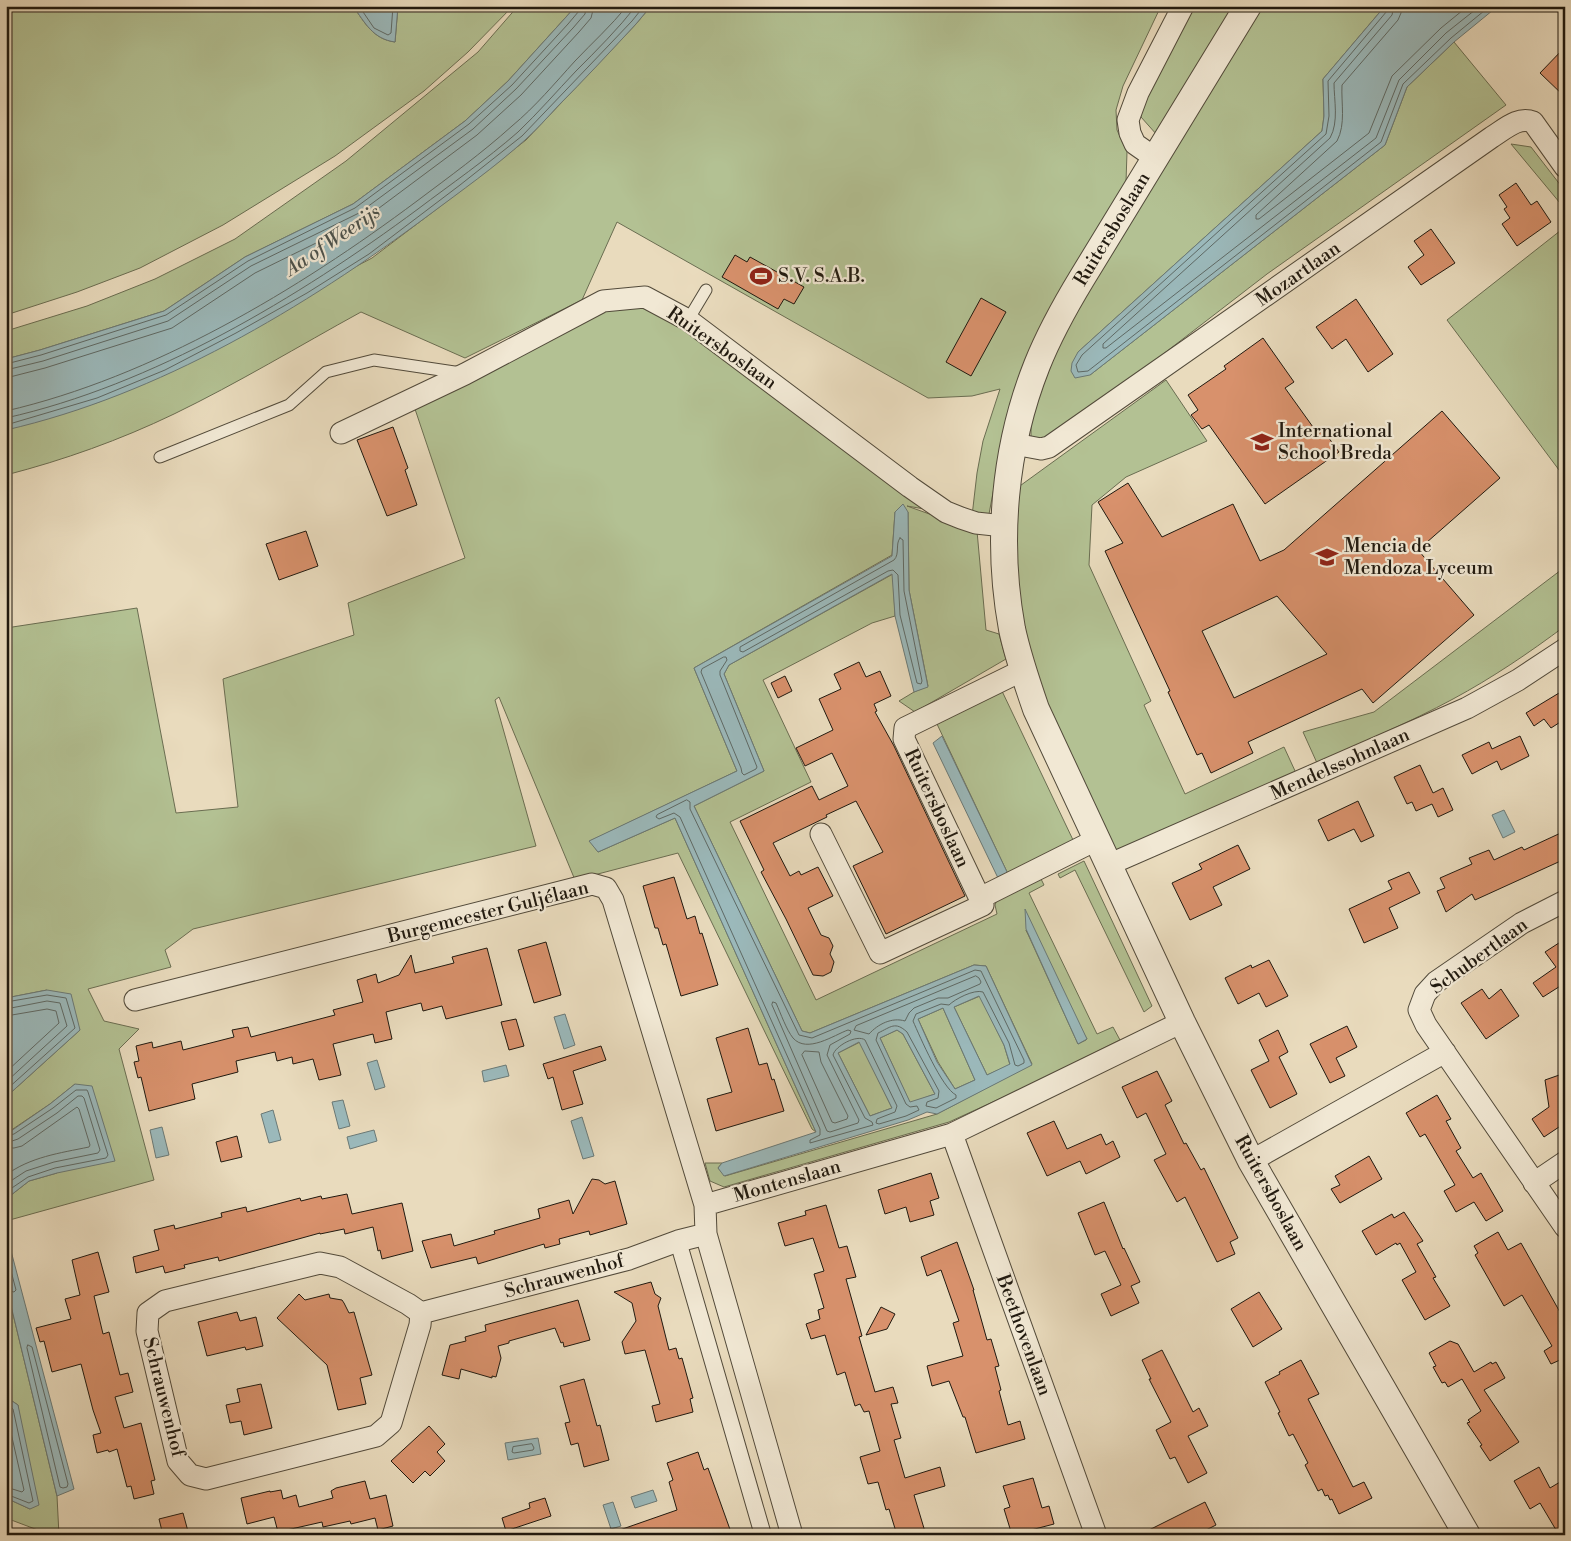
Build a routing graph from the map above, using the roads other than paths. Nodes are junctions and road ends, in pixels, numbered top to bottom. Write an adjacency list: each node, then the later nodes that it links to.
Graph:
1 (1183, 6): 3 (street)
2 (1248, 6): 3 (street, Ruitersboslaan)
3 (1155, 158): 9 (street, Ruitersboslaan)
4 (1565, 167): 9 (street, Mozartlaan)
5 (706, 290): 6 (lane)
6 (688, 320): 7 (street, Ruitersboslaan); 11 (street, Ruitersboslaan)
7 (465, 374): 8 (street, Ruitersboslaan); 10 (lane)
8 (342, 433)
9 (1015, 444): 11 (street, Ruitersboslaan)
10 (160, 457)
11 (1004, 526): 13 (street, Ruitersboslaan)
12 (1565, 649): 16 (street, Mendelssohnlaan)
13 (1022, 670): 15 (street, Ruitersboslaan); 17 (street, Ruitersboslaan)
14 (822, 834): 17 (street)
15 (1096, 840): 16 (street, Ruitersboslaan); 17 (street)
16 (1108, 865): 20 (street, Ruitersboslaan)
17 (980, 898)
18 (1565, 901): 21 (street, Schubertlaan)
19 (135, 1000): 26 (street, Burgemeester Guljélaan)
20 (1182, 1022): 22 (street, Montenslaan); 23 (street, Ruitersboslaan)
21 (1445, 1052): 23 (street); 25 (street, Schubertlaan)
22 (952, 1134): 26 (street, Montenslaan); 33 (street, Beethovenlaan)
23 (1251, 1161): 34 (street, Ruitersboslaan)
24 (1565, 1162): 25 (street)
25 (1534, 1183): 27 (street, Schubertlaan)
26 (706, 1205): 28 (street)
27 (1565, 1227)
28 (706, 1234): 29 (street, Schrauwenhof); 32 (street)
29 (678, 1241): 30 (street, Schrauwenhof); 31 (street)
30 (421, 1313): 30 (street, Schrauwenhof)
31 (763, 1535)
32 (792, 1535)
33 (1096, 1535)
34 (1467, 1535)

